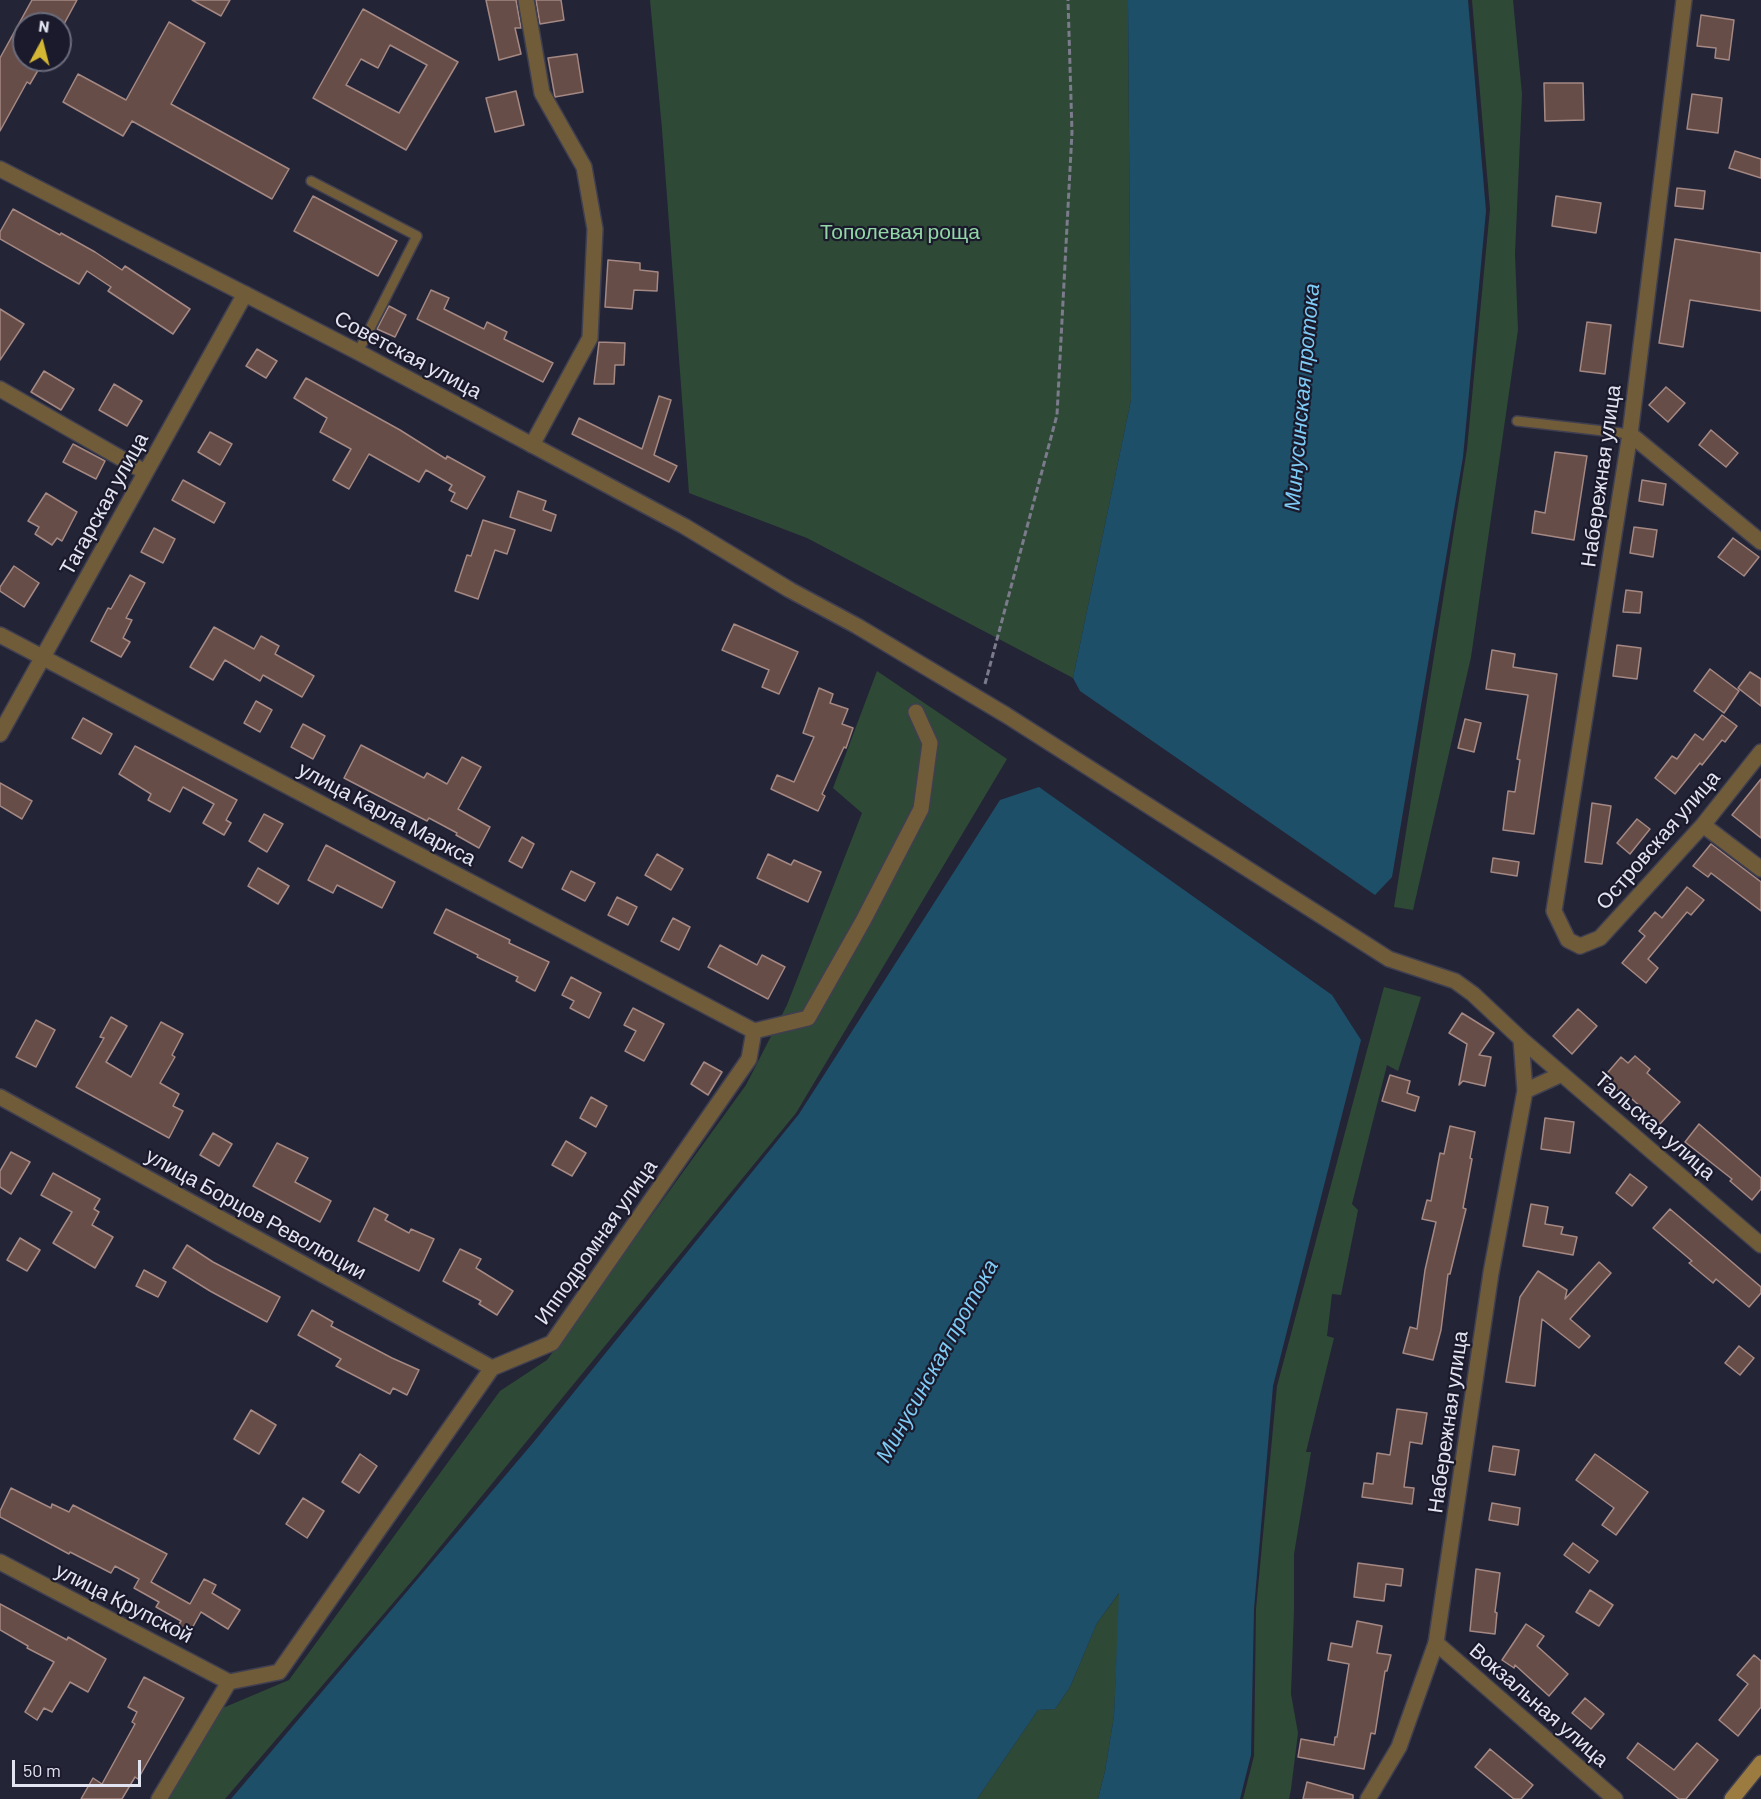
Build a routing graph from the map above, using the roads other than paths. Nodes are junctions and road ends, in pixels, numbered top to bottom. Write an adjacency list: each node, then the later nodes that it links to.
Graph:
1 (525, 0): 10 (street)
2 (1684, 0): 9 (street, Набережная улица)
3 (0, 169): 5 (street, Советская улица)
4 (311, 181): 6 (lane)
5 (245, 294): 6 (street, Советская улица); 11 (street, Тагарская улица)
6 (358, 352): 10 (street, Советская улица)
7 (0, 389): 11 (street)
8 (1517, 421): 9 (lane)
9 (1630, 434): 12 (street); 21 (street, Набережная улица)
10 (532, 445): 16 (street, Советская улица)
11 (145, 472): 14 (street, Тагарская улица)
12 (1761, 542)
13 (0, 635): 14 (street, улица Карла Маркса)
14 (42, 658): 17 (street, Тагарская улица); 22 (street, улица Карла Маркса)
15 (916, 712): 22 (street)
16 (1006, 715): 23 (street, Тальская улица)
17 (0, 734)
18 (1761, 752): 19 (street, Островская улица)
19 (1703, 825): 20 (street); 21 (street, Островская улица)
20 (1761, 869)
21 (1580, 946)
22 (754, 1031): 28 (street, Ипподромная улица)
23 (1521, 1039): 24 (street, Тальская улица); 25 (street, Набережная улица)
24 (1562, 1074): 25 (street); 27 (street, Тальская улица)
25 (1526, 1091): 30 (street, Набережная улица)
26 (0, 1097): 28 (street, улица Борцов Революции)
27 (1761, 1245)
28 (492, 1368): 31 (street)
29 (0, 1562): 31 (street, улица Крупской)
30 (1436, 1642): 34 (street, Набережная улица); 35 (street, Вокзальная улица)
31 (229, 1682): 33 (street)
32 (1761, 1763): 36 (main road)
33 (159, 1799)
34 (1368, 1799)
35 (1615, 1799)
36 (1732, 1799)

